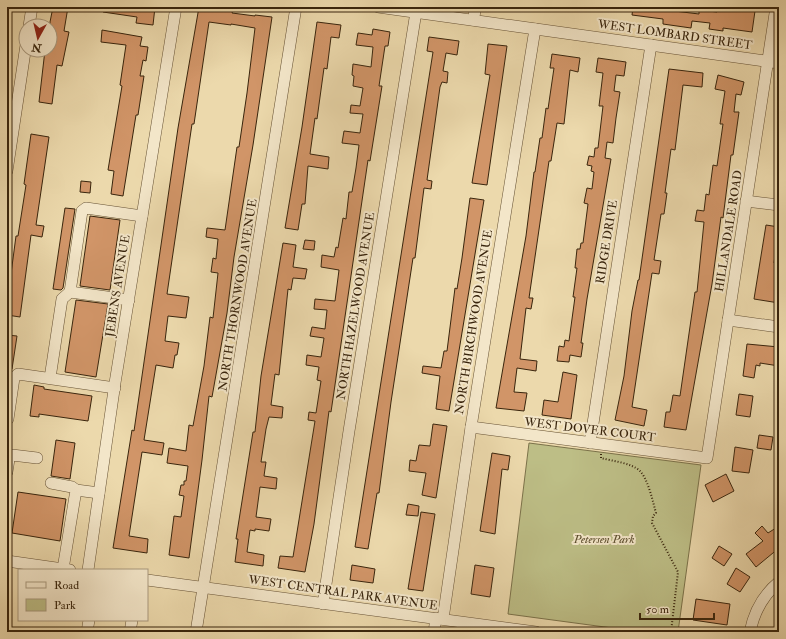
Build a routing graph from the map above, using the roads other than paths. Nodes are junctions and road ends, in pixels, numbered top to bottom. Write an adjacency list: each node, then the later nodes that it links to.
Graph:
1 (32, 7): 8 (street)
2 (176, 7): 18 (street, JEBENS AVENUE)
3 (296, 7): 40 (street, NORTH THORNWOOD AVENUE)
4 (378, 7): 7 (street, WEST LOMBARD STREET)
5 (476, 7): 9 (street)
6 (776, 7): 13 (street, HILLANDALE ROAD)
7 (416, 12): 9 (street, WEST LOMBARD STREET); 41 (street, NORTH HAZELWOOD AVENUE)
8 (30, 18)
9 (473, 20): 10 (street, WEST LOMBARD STREET)
10 (535, 29): 11 (street, WEST LOMBARD STREET); 26 (street, NORTH BIRCHWOOD AVENUE)
11 (651, 45): 13 (street, WEST LOMBARD STREET); 27 (street, RIDGE DRIVE)
12 (24, 58): 15 (street)
13 (767, 62): 14 (street, WEST LOMBARD STREET); 16 (street, HILLANDALE ROAD)
14 (779, 63)
15 (7, 171)
16 (746, 201): 17 (street); 21 (street, HILLANDALE ROAD)
17 (779, 205)
18 (142, 216): 19 (street); 20 (street, JEBENS AVENUE)
19 (70, 292): 20 (street); 23 (street)
20 (129, 300): 24 (street, JEBENS AVENUE)
21 (728, 320): 22 (street); 29 (street, HILLANDALE ROAD)
22 (779, 327)
23 (50, 378): 24 (street); 25 (street)
24 (115, 388): 33 (street, JEBENS AVENUE)
25 (8, 419)
26 (471, 427): 27 (street, WEST DOVER COURT); 42 (street, NORTH BIRCHWOOD AVENUE)
27 (595, 444): 29 (street, WEST DOVER COURT)
28 (37, 458): 30 (street)
29 (707, 458)
30 (7, 472)
31 (51, 483): 32 (street)
32 (76, 490): 33 (street); 36 (street)
33 (99, 493): 37 (street, JEBENS AVENUE)
34 (7, 561): 35 (street)
35 (60, 569)
36 (67, 569)
37 (88, 569)
38 (148, 580): 40 (street, WEST CENTRAL PARK AVENUE)
39 (779, 582): 50 (street)
40 (203, 588): 41 (street, WEST CENTRAL PARK AVENUE); 47 (street, NORTH THORNWOOD AVENUE)
41 (323, 604): 42 (street, WEST CENTRAL PARK AVENUE)
42 (440, 619): 48 (street, NORTH BIRCHWOOD AVENUE); 49 (street, WEST CENTRAL PARK AVENUE)
43 (89, 621): 45 (street)
44 (132, 621): 46 (street)
45 (88, 632)
46 (130, 632)
47 (196, 632)
48 (434, 632)
49 (536, 632)
50 (750, 632)

